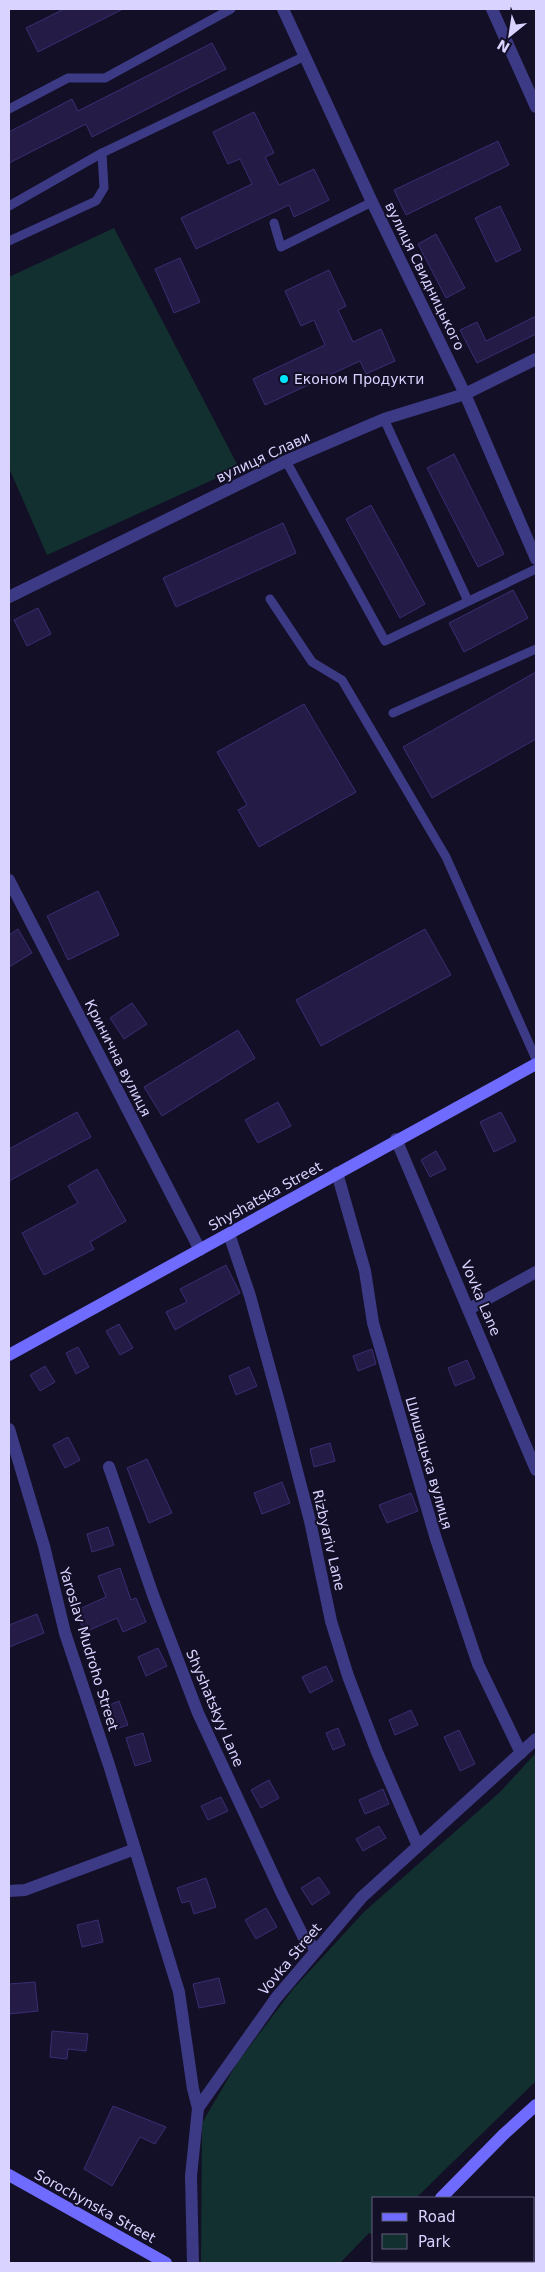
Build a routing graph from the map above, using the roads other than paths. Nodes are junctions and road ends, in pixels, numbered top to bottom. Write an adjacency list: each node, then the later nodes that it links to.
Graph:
1 (231, 9): 6 (lane)
2 (283, 9): 4 (street, вулиця Свидницького)
3 (492, 9): 5 (street)
4 (305, 56): 7 (lane); 8 (street, вулиця Свидницького)
5 (536, 107)
6 (9, 109)
7 (102, 153): 9 (lane); 11 (lane)
8 (372, 202): 10 (lane); 13 (street, вулиця Свидницького)
9 (9, 206)
10 (274, 223)
11 (9, 242)
12 (536, 359): 13 (street, вулиця Слави)
13 (465, 394): 14 (street, вулиця Слави); 16 (street, вулиця Свидницького)
14 (384, 419): 15 (street, вулиця Слави); 20 (lane)
15 (286, 461): 18 (street, вулиця Слави); 20 (lane)
16 (536, 559)
17 (536, 569): 20 (lane)
18 (9, 597)
19 (270, 598): 24 (lane)
20 (468, 600)
21 (536, 650): 22 (lane)
22 (392, 713)
23 (9, 880): 29 (street, Кринична вулиця)
24 (536, 1058)
25 (536, 1064): 26 (street, Shyshatska Street)
26 (396, 1139): 27 (street, Shyshatska Street); 31 (street, Vovka Lane)
27 (337, 1173): 28 (street, Shyshatska Street); 37 (street, Шишацька вулиця)
28 (229, 1234): 29 (street, Shyshatska Street); 38 (street, Rizbyariv Lane)
29 (200, 1250): 32 (street, Shyshatska Street)
30 (536, 1272): 31 (street)
31 (469, 1310): 35 (street, Vovka Lane)
32 (9, 1355)
33 (9, 1429): 39 (street, Yaroslav Mudroho Street)
34 (109, 1467): 41 (street, Shyshatskyy Lane)
35 (536, 1470)
36 (536, 1739): 37 (street, Vovka Street)
37 (521, 1753): 38 (street, Vovka Street)
38 (418, 1846): 41 (street, Vovka Street)
39 (135, 1849): 40 (street); 43 (street, Yaroslav Mudroho Street)
40 (9, 1891)
41 (317, 1950): 43 (street, Vovka Street)
42 (536, 2106): 45 (street)
43 (198, 2108): 47 (street, Vovka Street)
44 (9, 2175): 46 (street, Sorochynska Street)
45 (442, 2197)
46 (166, 2263)
47 (193, 2263)

